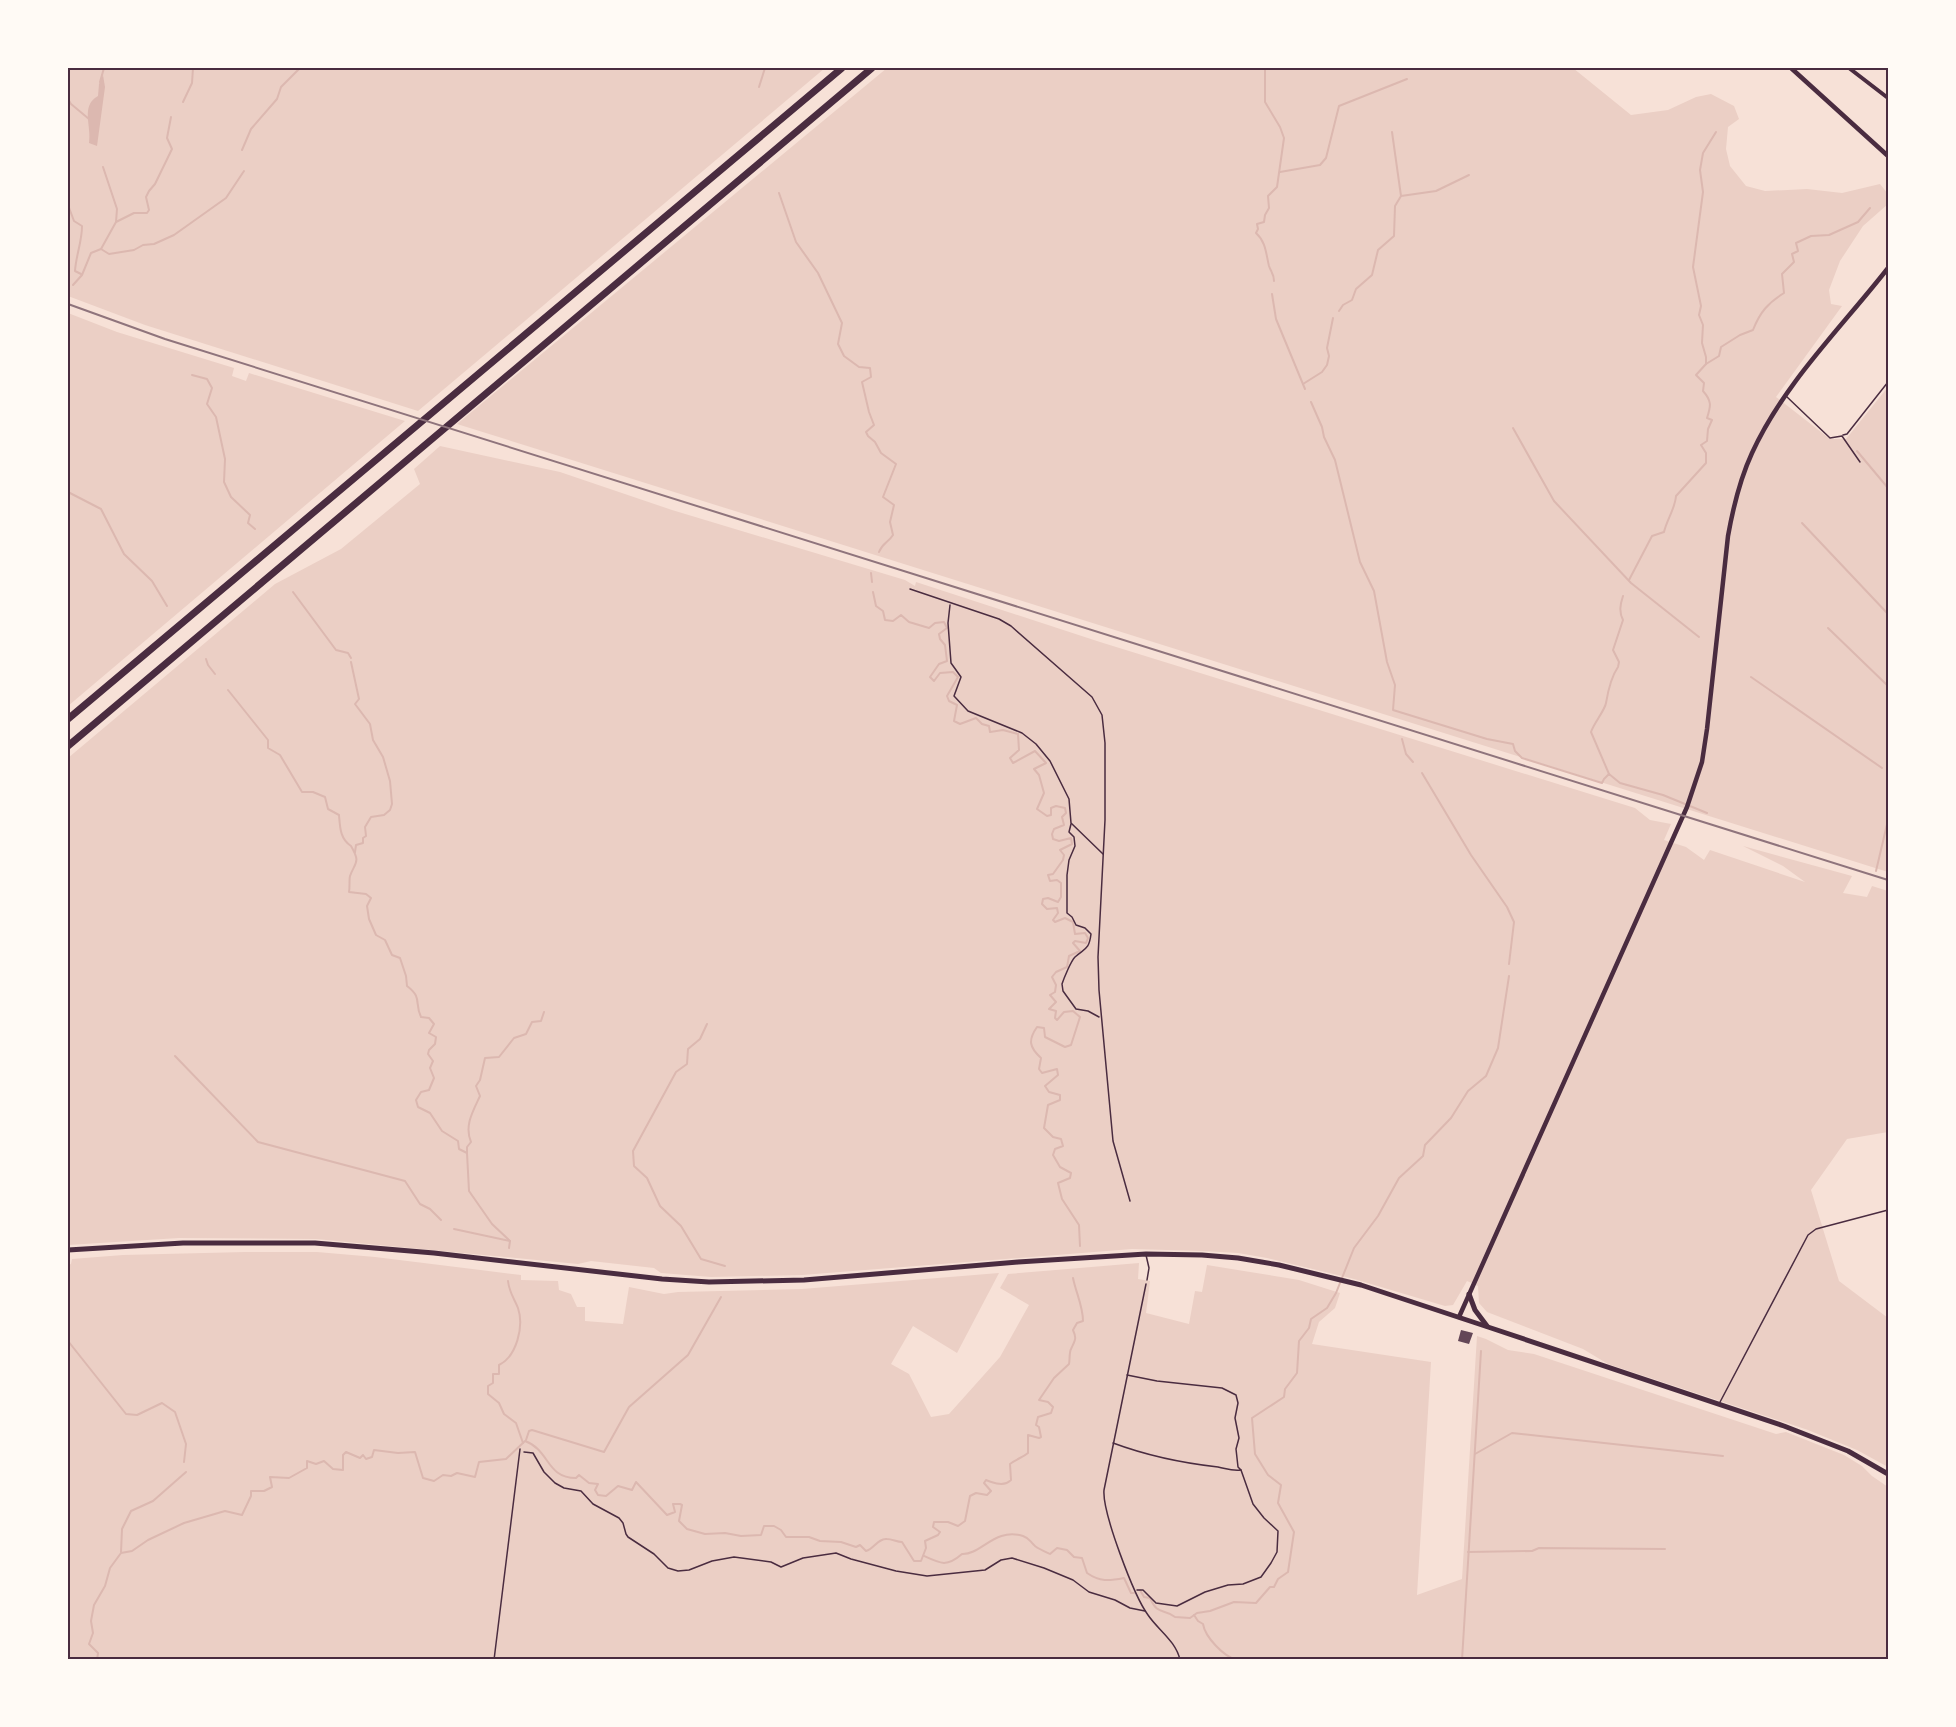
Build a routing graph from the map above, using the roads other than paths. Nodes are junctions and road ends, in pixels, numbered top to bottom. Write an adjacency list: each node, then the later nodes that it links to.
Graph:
1 (842, 68): 12 (highway)
2 (872, 68): 13 (highway)
3 (1791, 68): 6 (street)
4 (1849, 68): 5 (street)
5 (1888, 98)
6 (1888, 156)
7 (1888, 268): 9 (street)
8 (1888, 382): 10 (lane)
9 (1785, 396): 10 (lane); 18 (street)
10 (1842, 436): 11 (lane)
11 (1860, 462)
12 (68, 719)
13 (68, 746)
14 (1888, 1210): 21 (lane)
15 (68, 1250): 16 (main road)
16 (1146, 1254): 17 (lane); 19 (main road)
17 (1147, 1280)
18 (1469, 1294): 19 (street); 20 (main road)
19 (1459, 1317): 20 (main road)
20 (1488, 1327): 21 (main road)
21 (1719, 1404): 22 (main road)
22 (1888, 1474)

